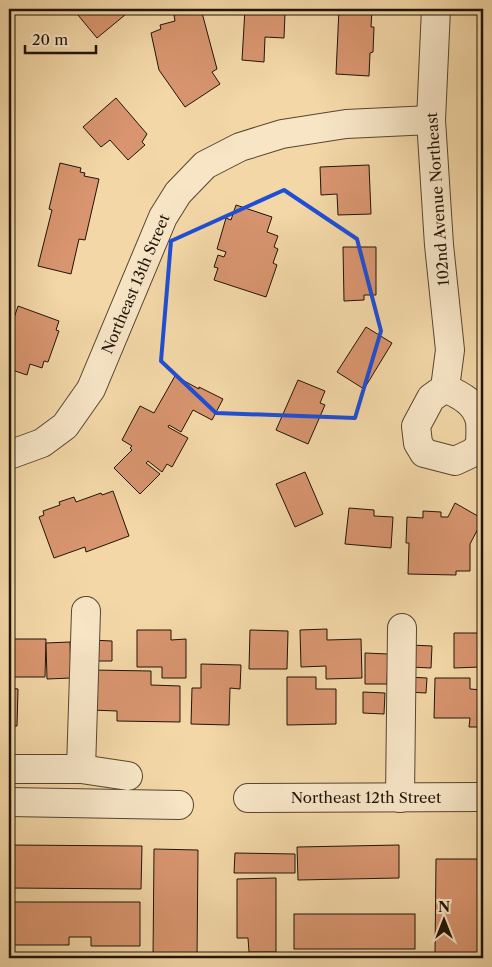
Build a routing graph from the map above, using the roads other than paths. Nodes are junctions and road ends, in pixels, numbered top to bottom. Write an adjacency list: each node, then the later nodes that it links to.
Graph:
1 (436, 9): 2 (street, 102nd Avenue Northeast)
2 (431, 120): 3 (street, 102nd Avenue Northeast); 4 (street, Northeast 13th Street)
3 (445, 388): 5 (street); 5 (street)
4 (9, 455)
5 (478, 456)
6 (86, 611): 9 (street)
7 (402, 628): 13 (street)
8 (9, 769): 9 (street)
9 (80, 769): 10 (street)
10 (128, 776)
11 (483, 797): 13 (street, Northeast 12th Street)
12 (248, 798): 13 (street, Northeast 12th Street)
13 (400, 798)
14 (9, 802): 15 (street)
15 (179, 805)

